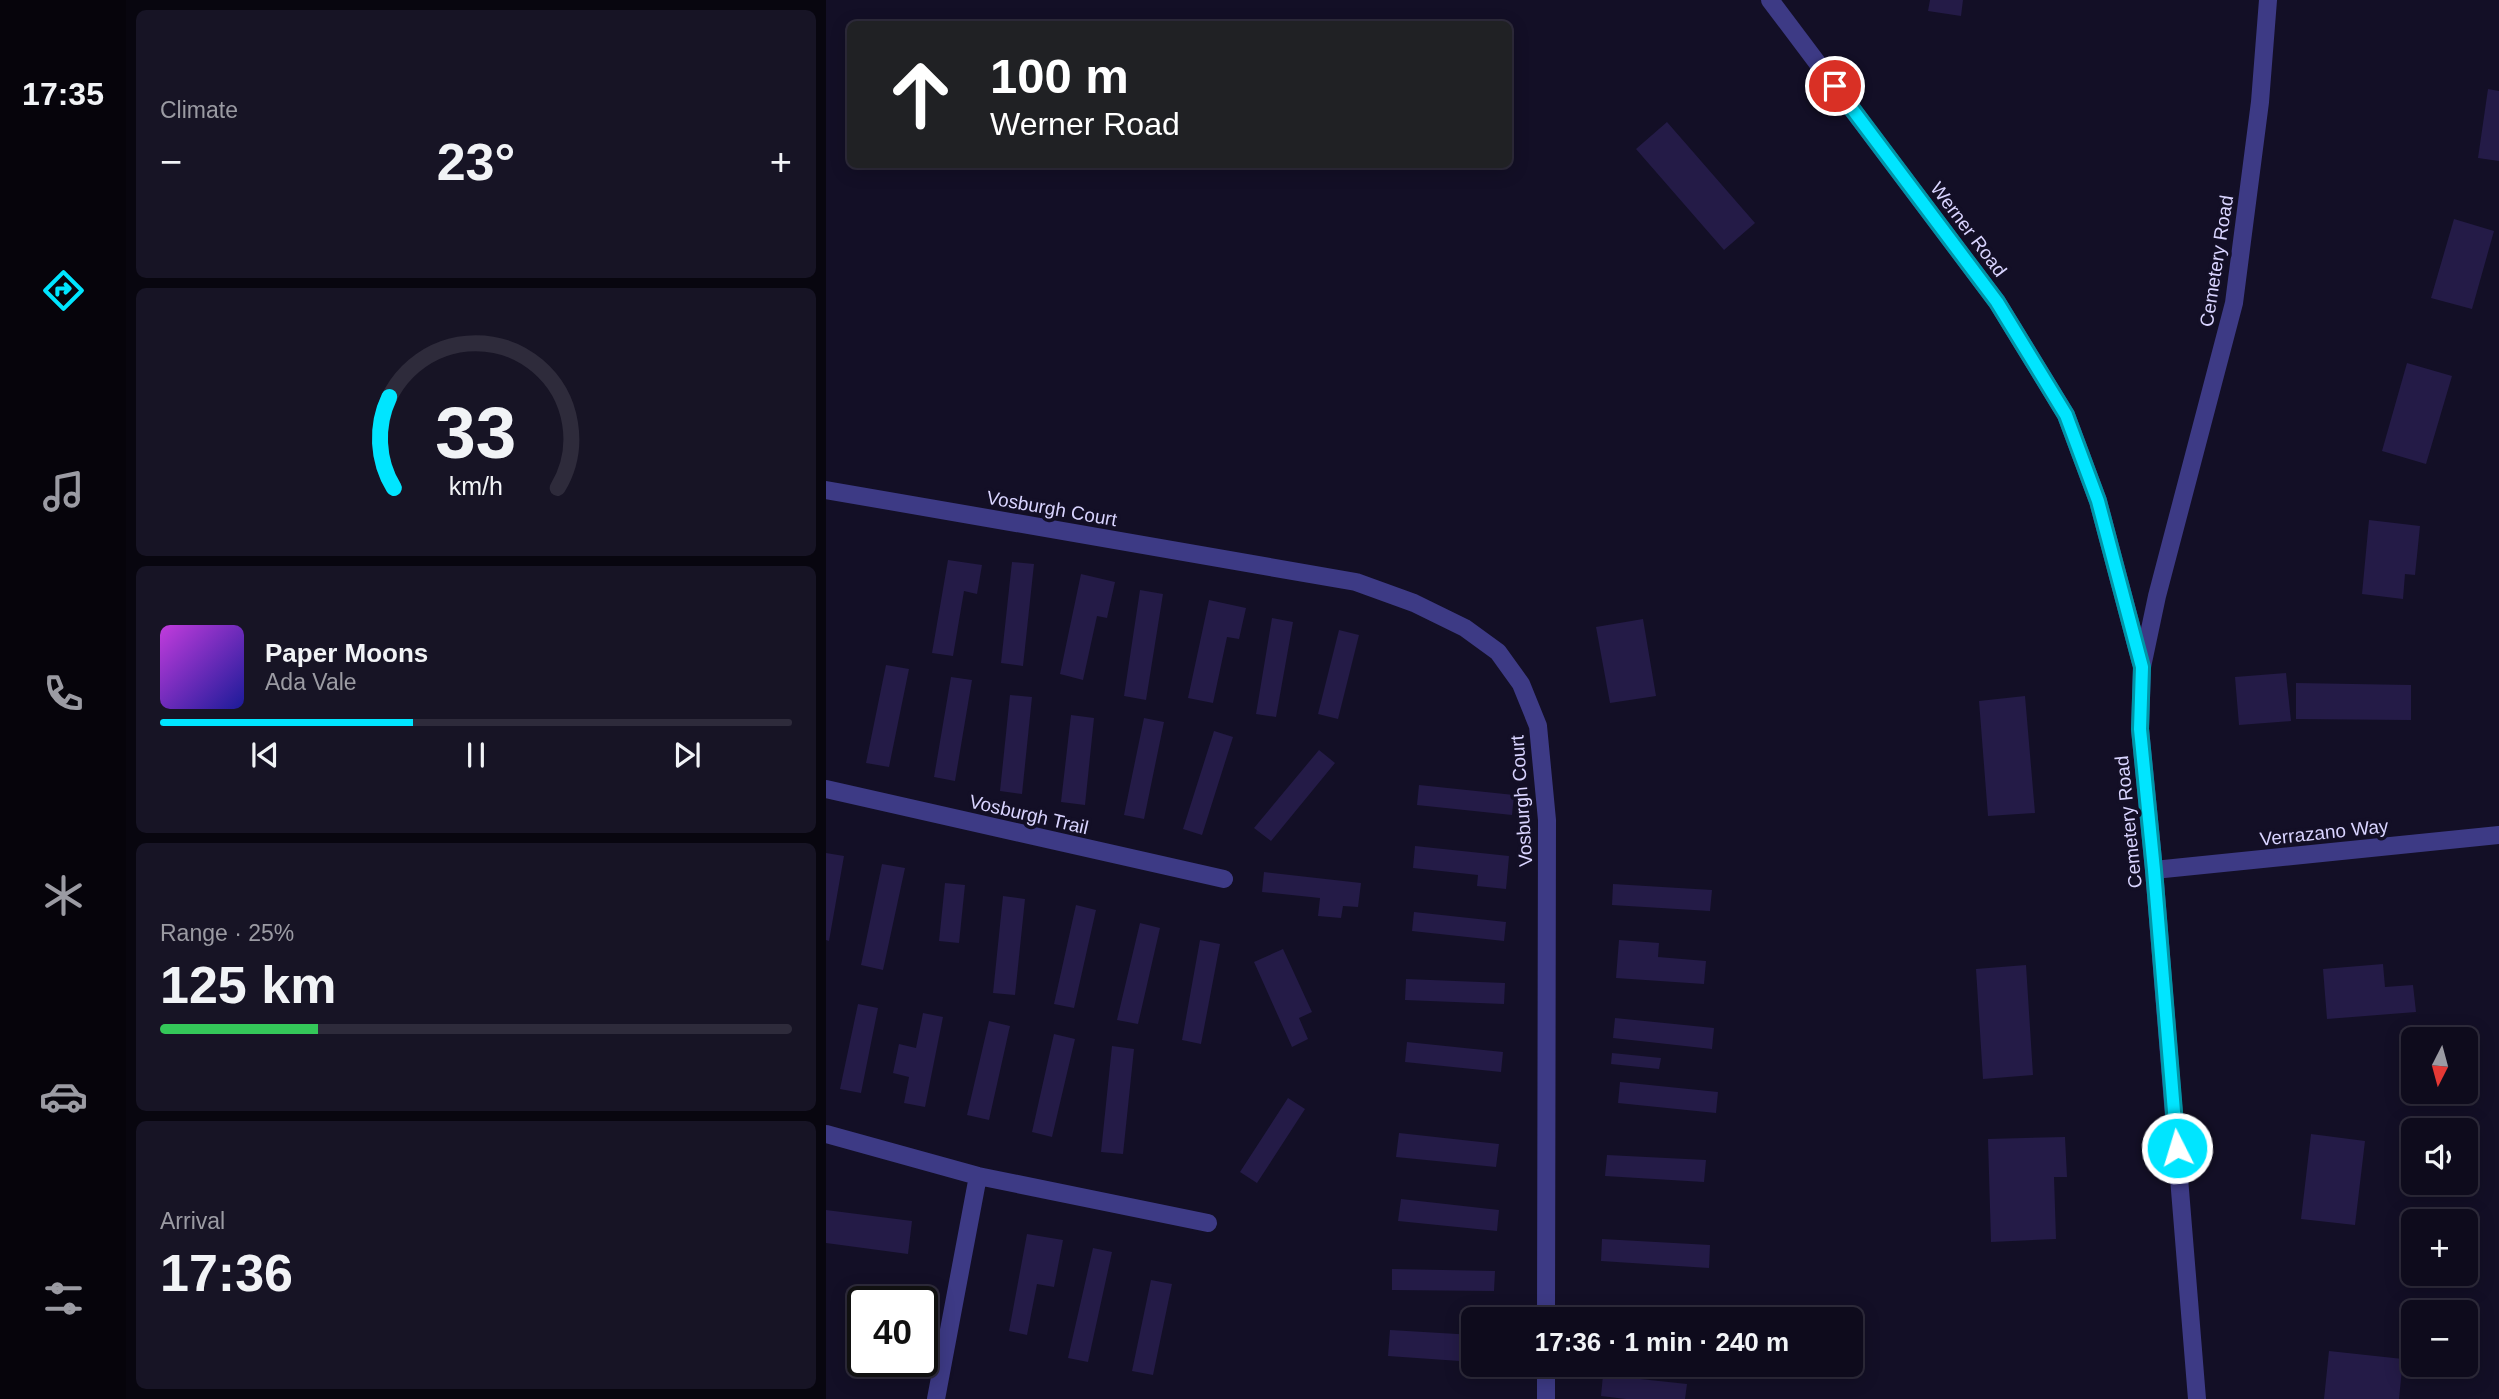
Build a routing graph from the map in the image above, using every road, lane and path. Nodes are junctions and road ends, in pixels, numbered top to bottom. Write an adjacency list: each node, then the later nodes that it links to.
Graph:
1 (1770, 0): 4 (street, Werner Road)
2 (2268, 0): 4 (street, Cemetery Road)
3 (826, 490): 12 (street, Vosburgh Court)
4 (2142, 667): 7 (street, Cemetery Road)
5 (826, 789): 8 (street, Vosburgh Trail)
6 (2499, 835): 7 (street, Verrazano Way)
7 (2154, 870): 16 (street, Cemetery Road)
8 (1224, 879)
9 (826, 1134): 10 (street)
10 (978, 1176): 11 (street); 14 (street)
11 (1208, 1223)
12 (1546, 1307)
13 (1546, 1377): 15 (street)
14 (936, 1399)
15 (1546, 1399)
16 (2197, 1399)

